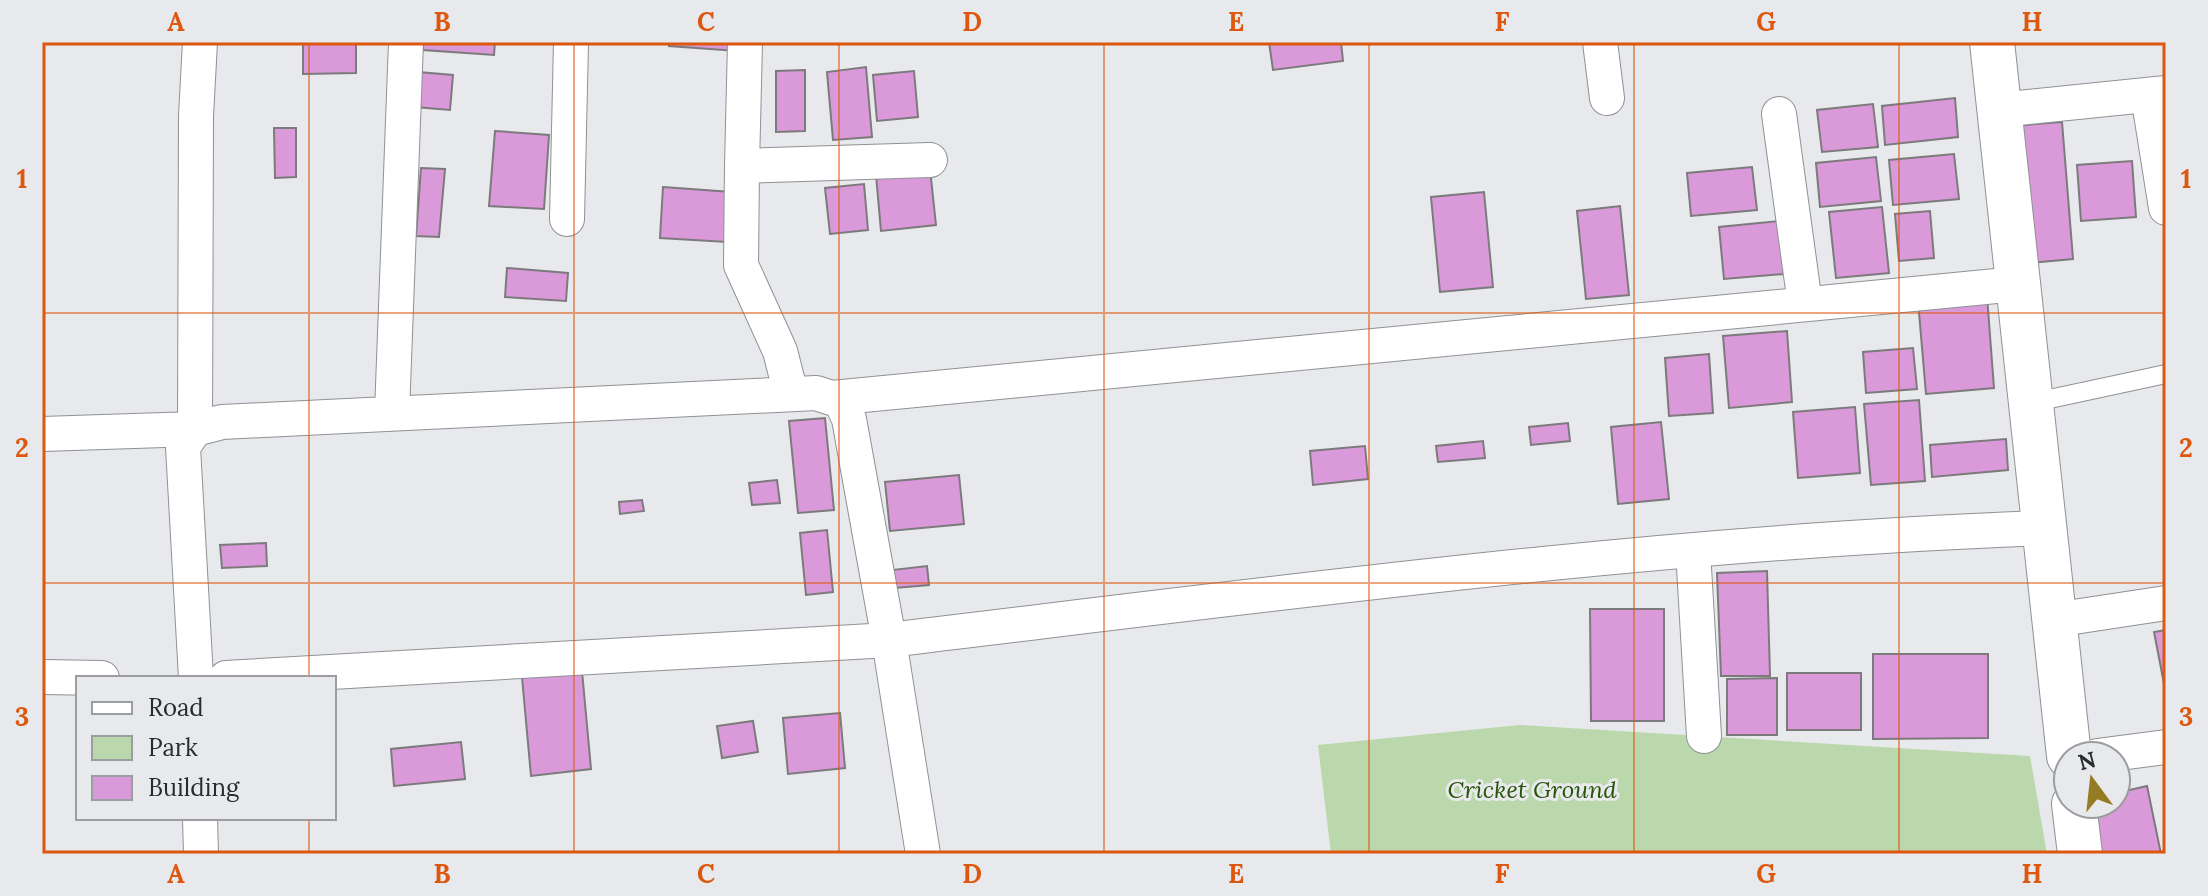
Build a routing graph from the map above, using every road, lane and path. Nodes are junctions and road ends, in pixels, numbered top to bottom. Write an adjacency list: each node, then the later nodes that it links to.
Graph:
1 (200, 42): 22 (street)
2 (406, 42): 21 (street)
3 (571, 42): 14 (street)
4 (745, 42): 12 (street)
5 (1600, 42): 8 (street)
6 (1992, 42): 9 (street)
7 (2157, 94): 9 (street); 13 (street)
8 (1607, 98)
9 (1999, 110): 15 (street)
10 (1779, 114): 16 (street)
11 (930, 160): 12 (street)
12 (742, 166): 18 (street)
13 (2166, 208)
14 (567, 219)
15 (2017, 284): 16 (street); 20 (street)
16 (1805, 304): 19 (street)
17 (2166, 374): 20 (lane)
18 (791, 394): 19 (street); 21 (street)
19 (832, 398): 28 (street)
20 (2031, 403): 24 (street)
21 (392, 413): 22 (street)
22 (195, 429): 23 (street); 29 (street)
23 (42, 434)
24 (2044, 528): 25 (street); 27 (street)
25 (1693, 551): 28 (street); 33 (street)
26 (2166, 603): 27 (street)
27 (2054, 620): 34 (street)
28 (889, 640): 30 (street); 40 (street)
29 (196, 676)
30 (261, 676)
31 (42, 677): 32 (street)
32 (76, 678)
33 (1704, 736)
34 (2067, 740)
35 (2166, 747): 36 (street)
36 (2132, 751)
37 (200, 820): 39 (street)
38 (2076, 820): 41 (street)
39 (201, 854)
40 (923, 854)
41 (2080, 854)

